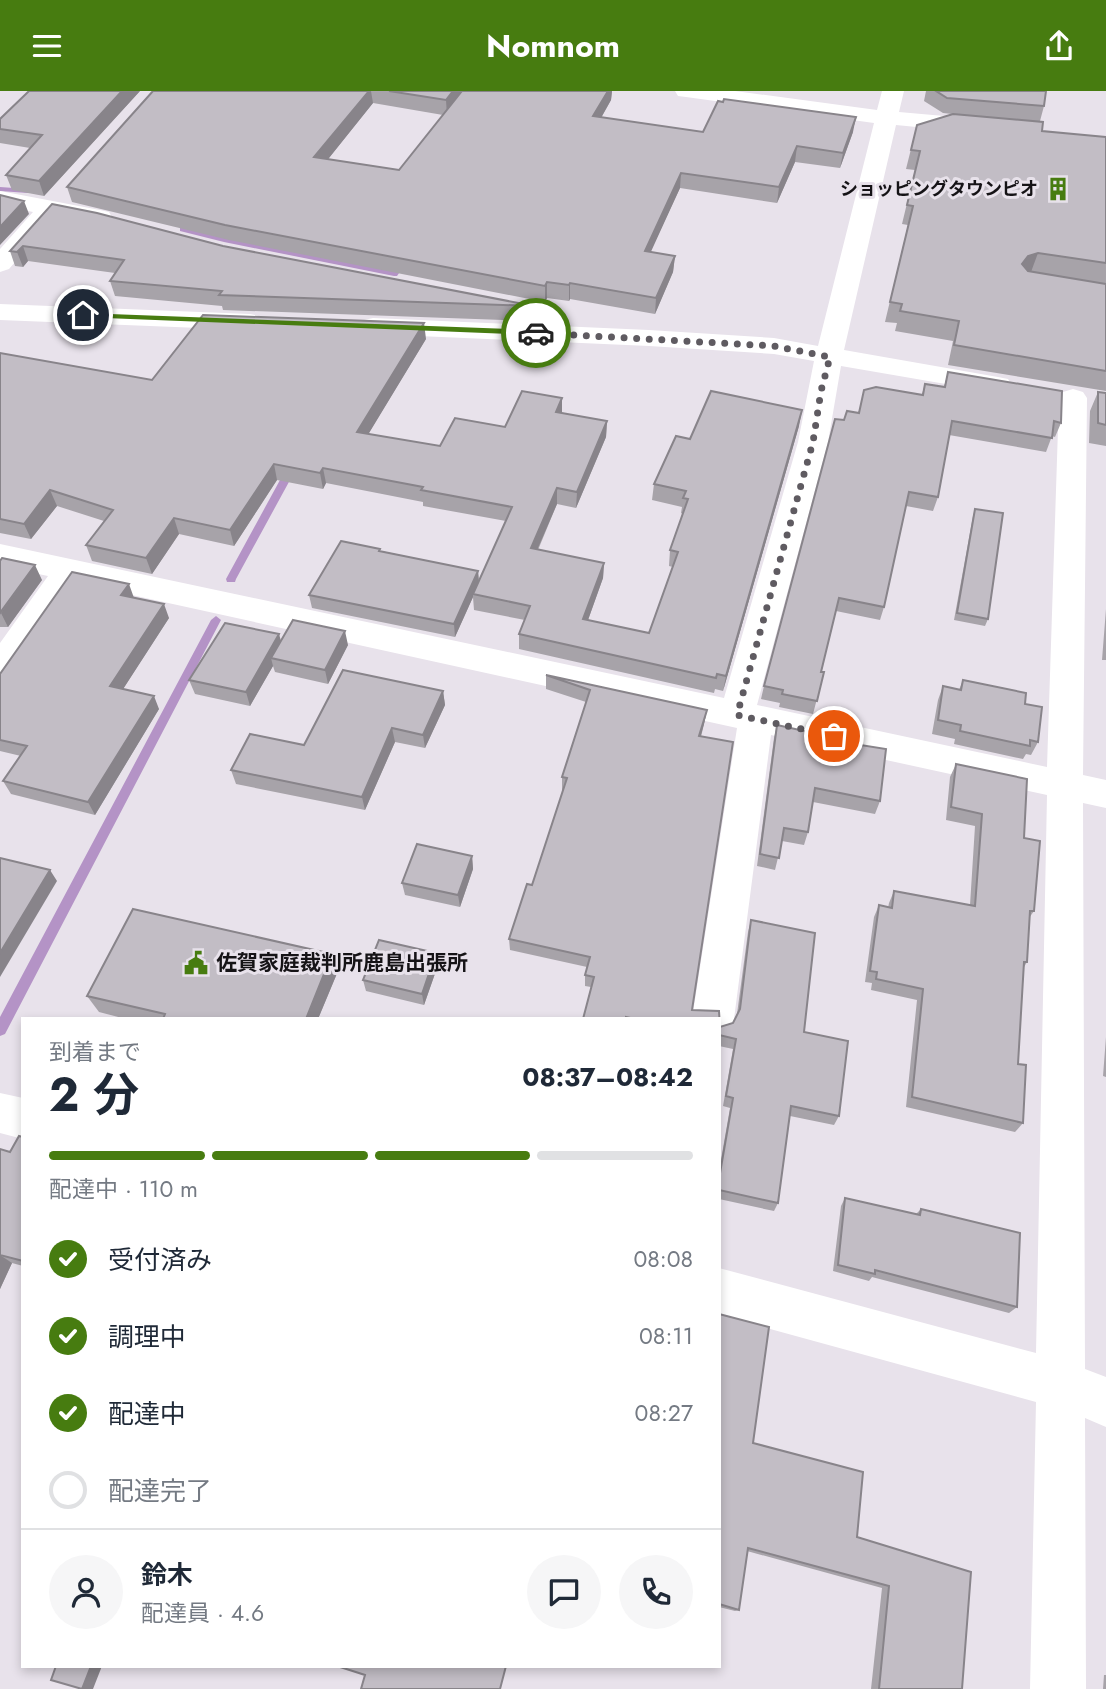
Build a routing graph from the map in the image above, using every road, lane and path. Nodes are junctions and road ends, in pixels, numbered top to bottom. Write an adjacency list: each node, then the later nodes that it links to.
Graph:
1 (686, 91): 3 (street)
2 (893, 91): 3 (street)
3 (888, 118): 4 (street); 15 (street)
4 (997, 128)
5 (69, 187): 7 (street)
6 (0, 198): 7 (street)
7 (51, 206): 8 (street); 9 (street)
8 (129, 225)
9 (0, 264)
10 (532, 309): 14 (street)
11 (0, 312): 12 (street)
12 (276, 323)
13 (345, 325): 14 (street)
14 (649, 338): 15 (street)
15 (830, 357): 19 (street); 20 (street)
16 (0, 555): 17 (street)
17 (70, 569): 18 (street); 19 (street)
18 (2, 662)
19 (747, 717): 20 (street); 22 (street)
20 (1065, 785): 21 (street); 26 (street)
21 (1106, 794)
22 (713, 1017)
23 (0, 1114): 24 (street)
24 (21, 1119)
25 (721, 1292): 26 (street)
26 (1084, 1393): 27 (street)
27 (1058, 1689)

